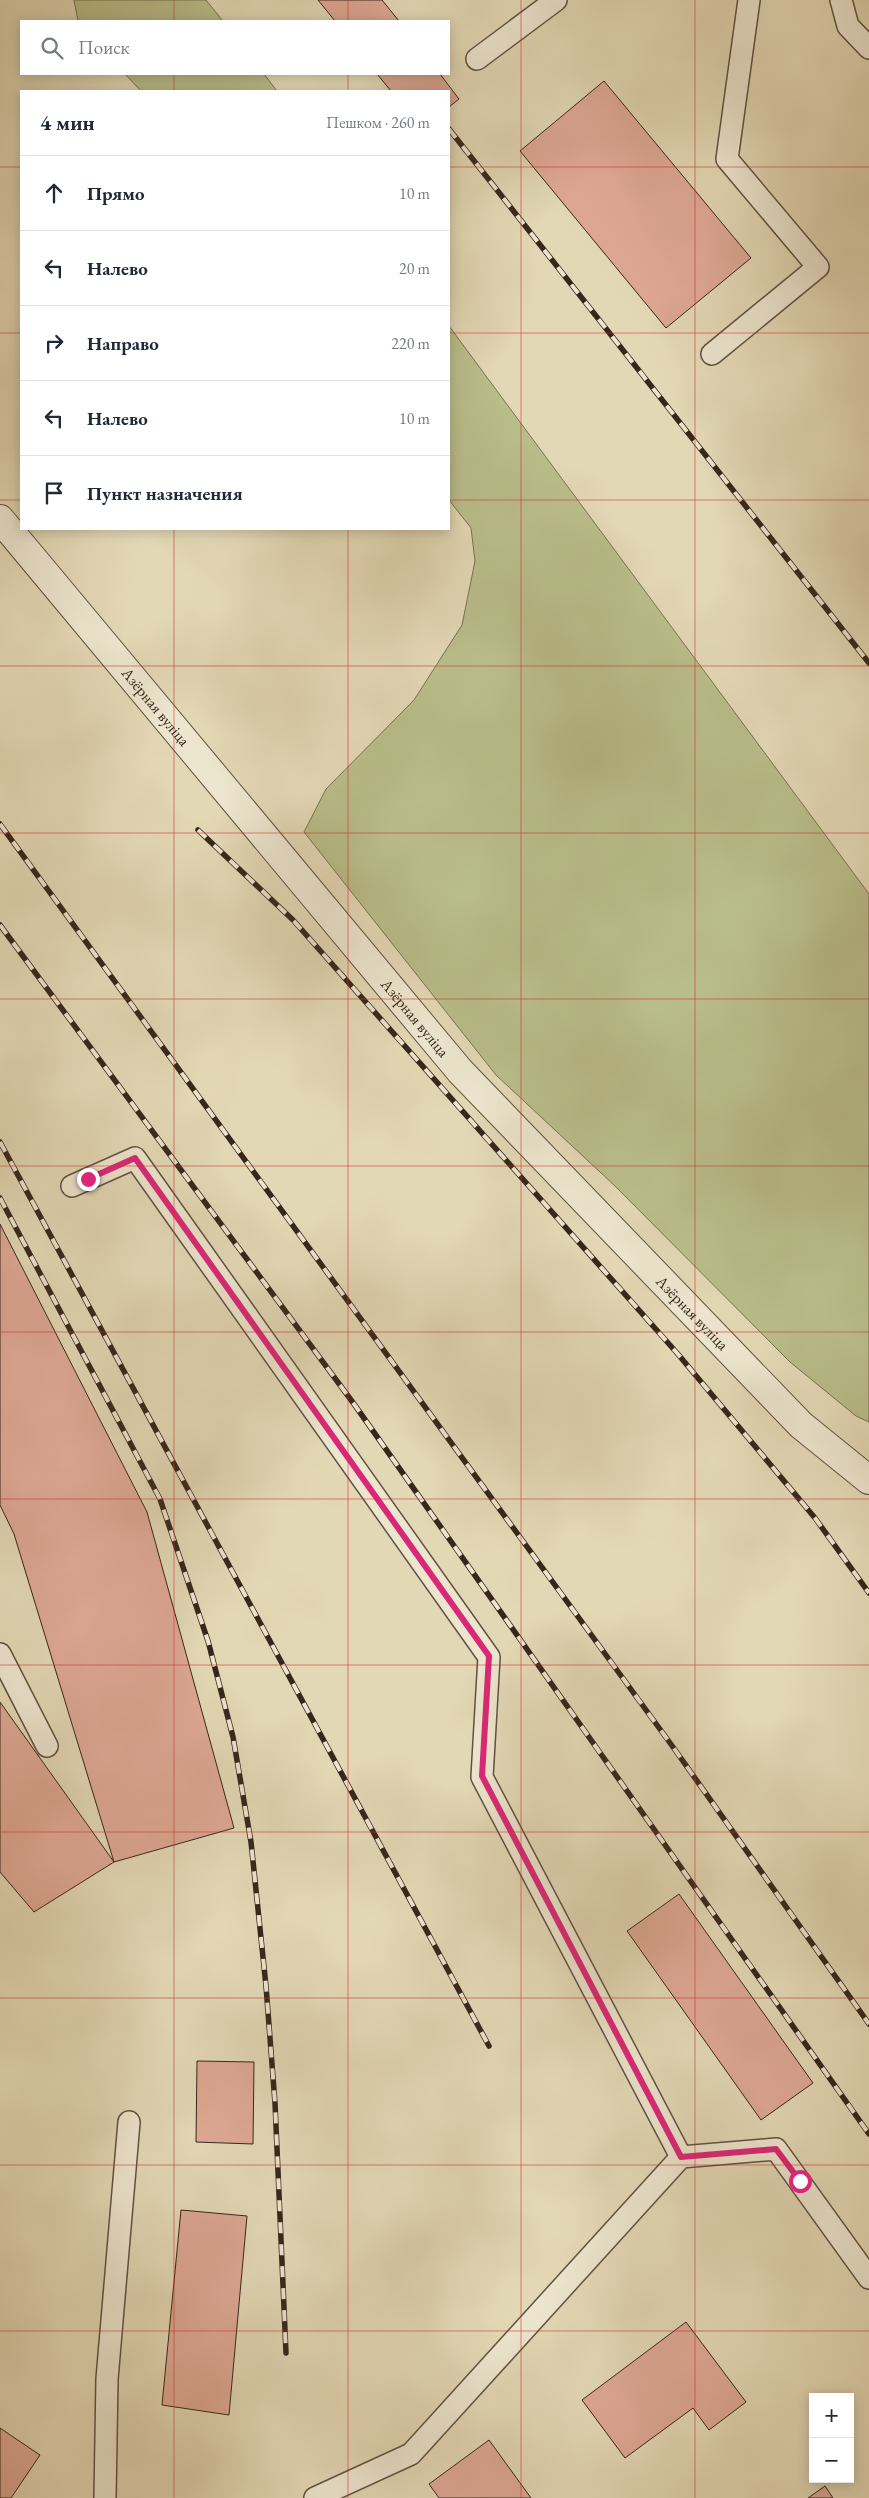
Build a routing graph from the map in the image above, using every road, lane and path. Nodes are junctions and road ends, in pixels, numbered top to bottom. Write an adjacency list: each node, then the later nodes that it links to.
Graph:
1 (556, 0): 5 (lane)
2 (749, 0): 6 (lane)
3 (841, 0): 4 (lane)
4 (869, 48)
5 (478, 59)
6 (712, 354)
7 (0, 519): 9 (street, Азёрная вуліца)
8 (72, 1186): 13 (lane)
9 (869, 1480)
10 (0, 1654): 11 (lane)
11 (47, 1746)
12 (129, 2122): 15 (lane)
13 (681, 2157): 14 (lane); 16 (lane)
14 (869, 2278)
15 (105, 2498)
16 (316, 2498)

